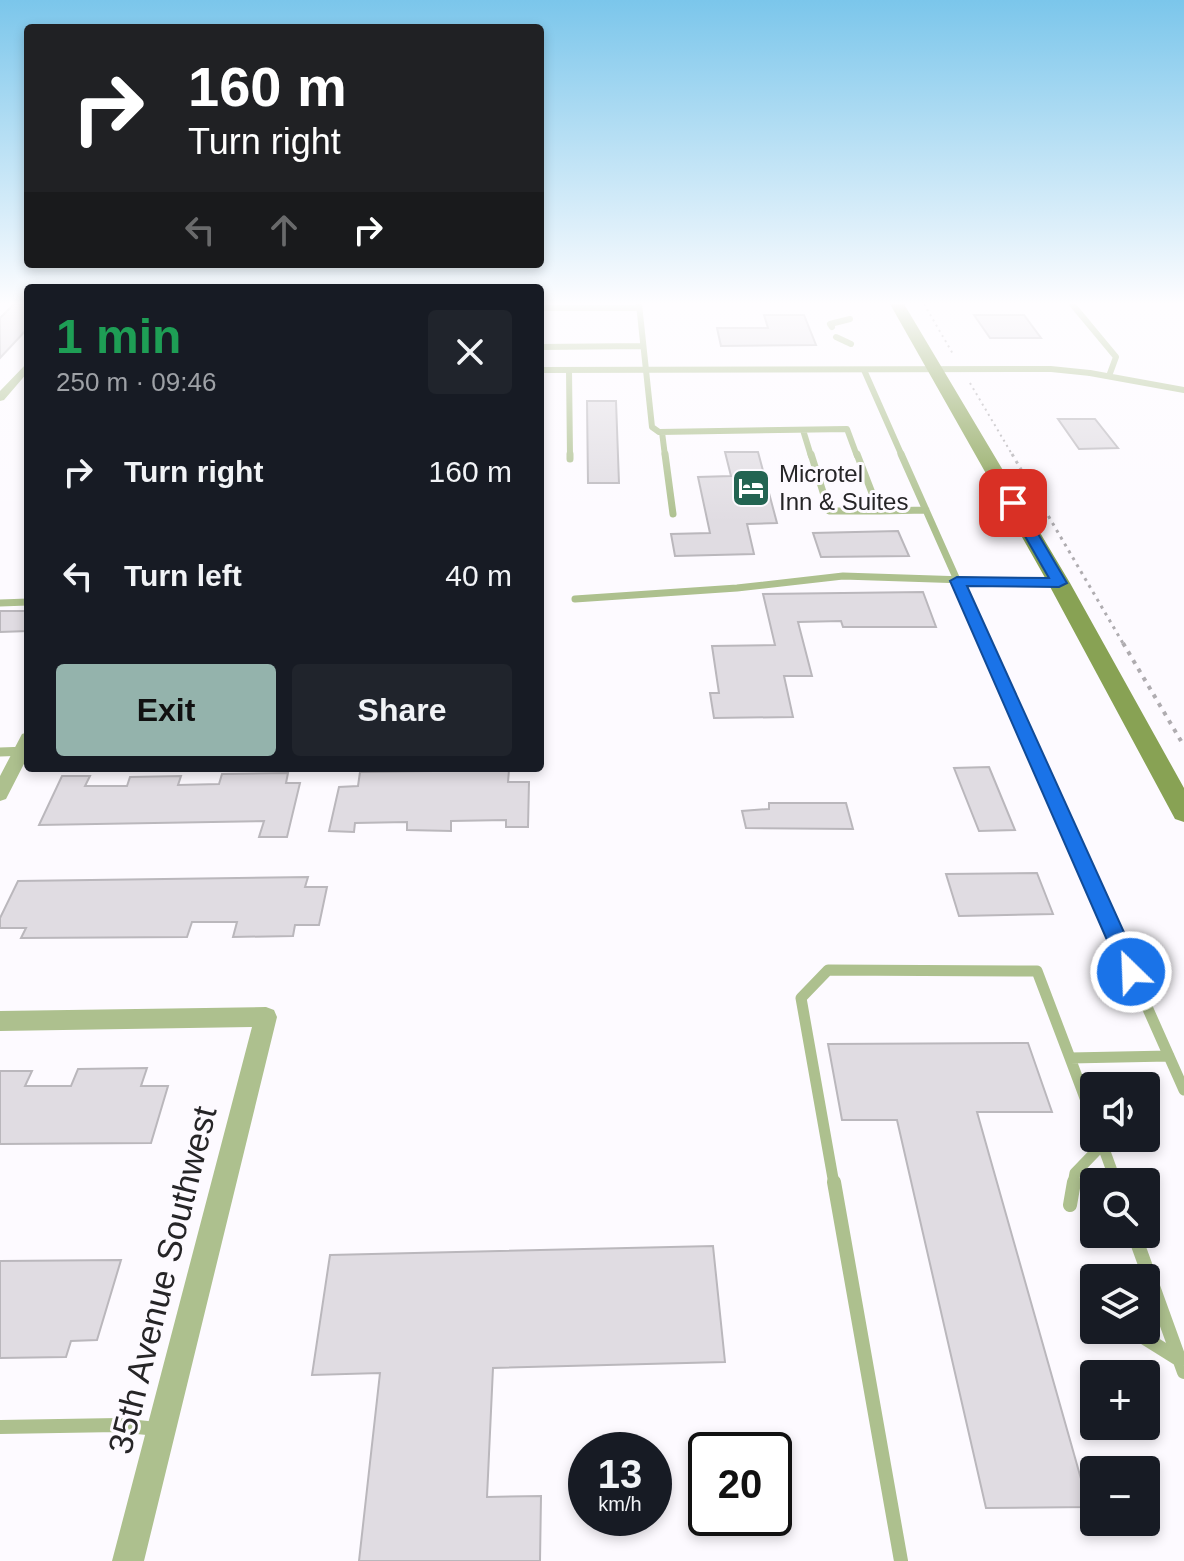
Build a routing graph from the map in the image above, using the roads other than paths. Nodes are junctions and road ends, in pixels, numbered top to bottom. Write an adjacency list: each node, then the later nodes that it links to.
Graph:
1 (569, 377): 12 (lane)
2 (646, 377): 11 (lane)
3 (867, 377): 13 (lane)
4 (940, 377): 17 (main road)
5 (1114, 377): 8 (lane)
6 (0, 378): 7 (street)
7 (22, 379): 9 (street)
8 (1184, 390)
9 (0, 398)
10 (803, 430): 11 (lane); 14 (lane); 14 (lane)
11 (662, 432): 15 (lane)
12 (570, 459)
13 (926, 510): 14 (lane); 16 (lane)
14 (879, 511)
15 (673, 514)
16 (957, 581): 17 (lane); 18 (lane); 27 (lane)
17 (1059, 583): 25 (main road)
18 (575, 599)
19 (24, 602): 20 (lane)
20 (0, 603)
21 (24, 747): 23 (lane)
22 (24, 751): 24 (street)
23 (0, 752)
24 (0, 794)
25 (1184, 812)
26 (0, 1021): 37 (street, 35th Avenue Southwest)
27 (1169, 1056): 28 (lane); 30 (lane)
28 (1070, 1058): 29 (lane); 39 (lane)
29 (1080, 1085)
30 (1184, 1090)
31 (1093, 1152): 32 (lane)
32 (1070, 1205)
33 (1139, 1248): 35 (lane)
34 (1151, 1344): 35 (lane)
35 (1182, 1366)
36 (0, 1427): 37 (lane)
37 (160, 1429): 38 (street, 35th Avenue Southwest)
38 (128, 1561)
39 (901, 1561)

